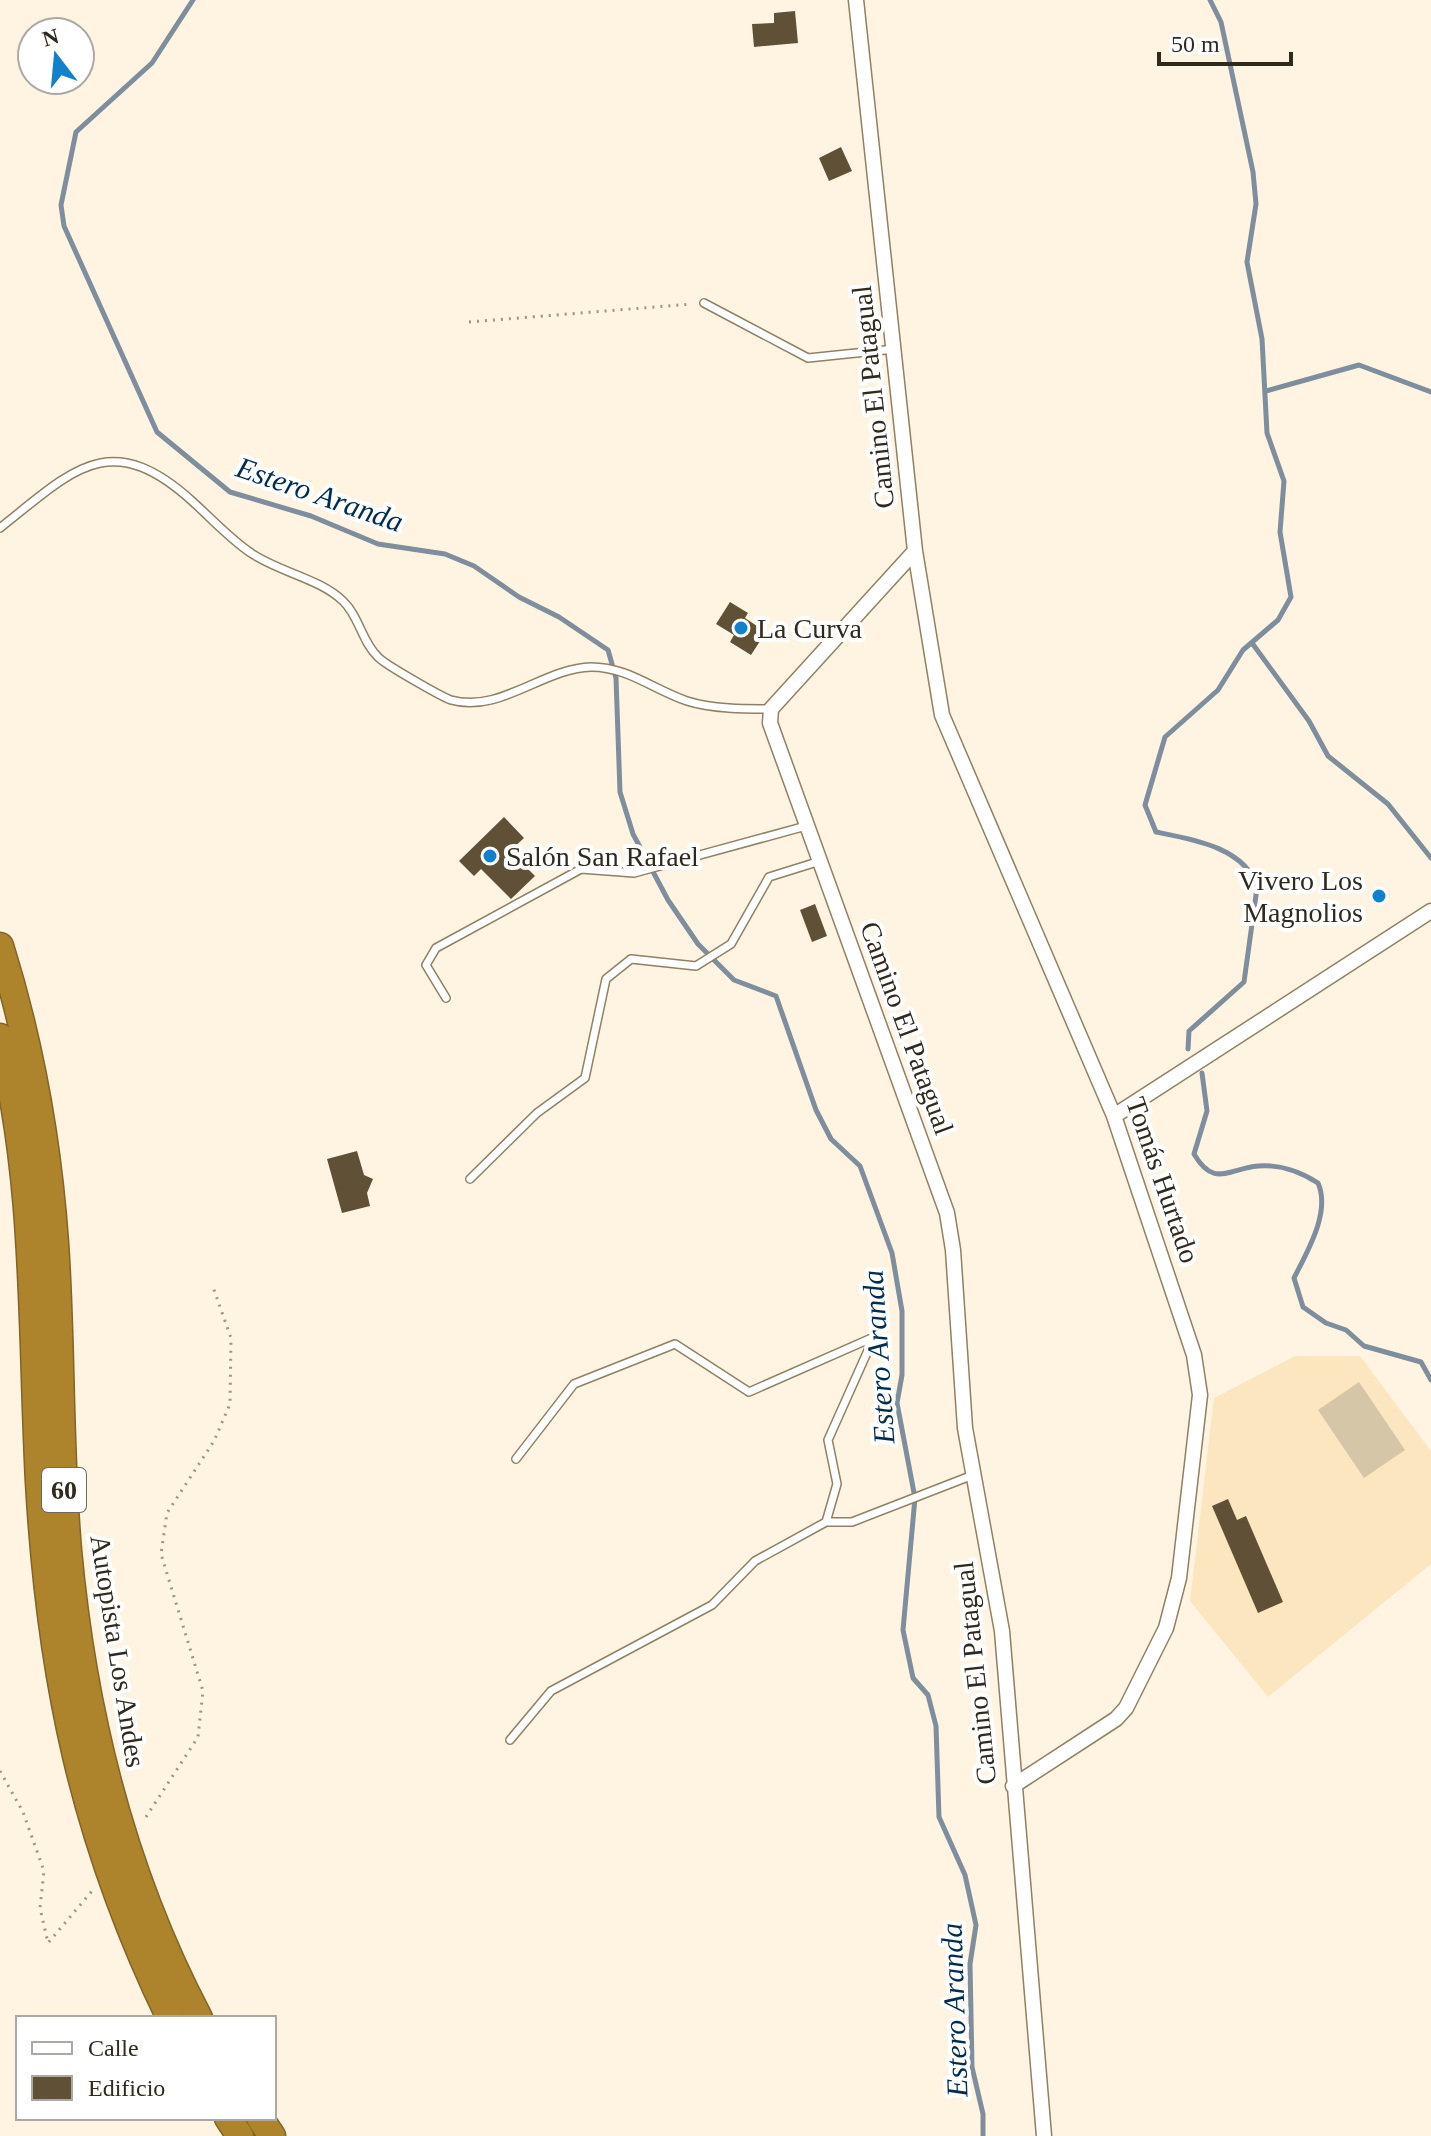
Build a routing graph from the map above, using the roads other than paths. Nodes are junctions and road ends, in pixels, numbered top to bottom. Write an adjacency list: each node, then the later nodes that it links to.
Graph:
1 (856, 0): 3 (street, Camino El Patagual)
2 (704, 303): 3 (lane)
3 (895, 349): 5 (street, Camino El Patagual)
4 (0, 528): 6 (lane)
5 (915, 551): 6 (street); 13 (street, Tomás Hurtado)
6 (771, 709): 7 (street, Camino El Patagual)
7 (806, 826): 8 (street, Camino El Patagual); 11 (lane)
8 (817, 862): 14 (lane); 16 (street, Camino El Patagual)
9 (1431, 911): 13 (street)
10 (0, 946): 21 (highway, Autopista Los Andes / 60)
11 (446, 998)
12 (0, 1037): 20 (highway, Autopista Los Andes / 60)
13 (1114, 1116): 19 (street, Tomás Hurtado)
14 (470, 1179)
15 (516, 1459): 17 (lane)
16 (973, 1475): 17 (lane); 19 (street, Camino El Patagual)
17 (826, 1522): 18 (lane)
18 (510, 1740)
19 (1013, 1786): 22 (street, Camino El Patagual)
20 (169, 2016)
21 (198, 2016)
22 (1044, 2136)

